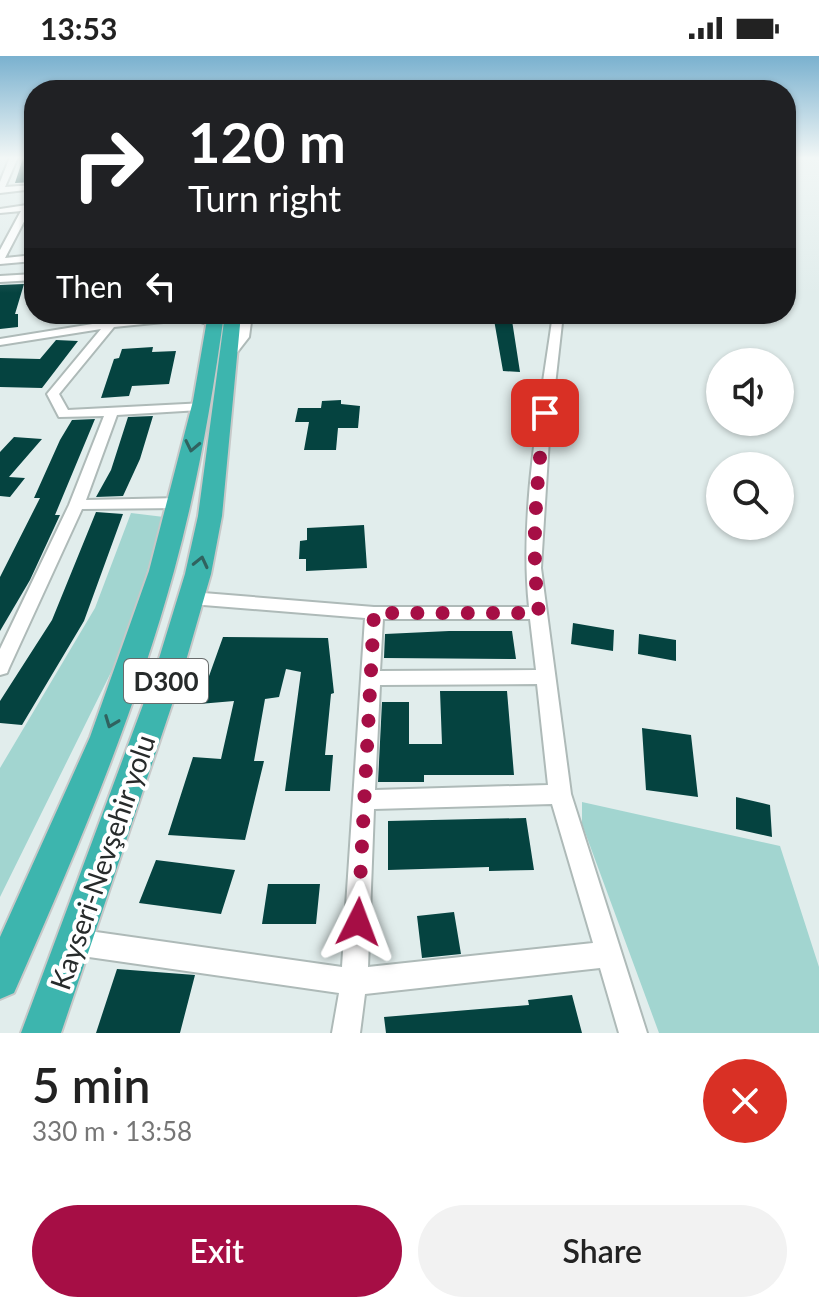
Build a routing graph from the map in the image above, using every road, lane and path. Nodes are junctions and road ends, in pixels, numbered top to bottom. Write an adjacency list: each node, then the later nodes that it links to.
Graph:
1 (24, 208): 2 (street)
2 (0, 211)
3 (24, 218): 5 (street)
4 (24, 259): 5 (street)
5 (0, 260)
6 (24, 278): 7 (street)
7 (0, 279)
8 (75, 324): 14 (street)
9 (111, 324): 14 (street); 18 (street)
10 (206, 324): 16 (highway, Kayseri-Nevşehir yolu / D300)
11 (230, 324): 16 (highway, Kayseri-Nevşehir yolu / D300)
12 (245, 324): 16 (street)
13 (557, 324): 23 (street)
14 (73, 329): 15 (street)
15 (0, 342)
16 (221, 353): 17 (highway, Kayseri-Nevşehir yolu / D300); 21 (highway, Kayseri-Nevşehir yolu / D300, one-way to 16)
17 (200, 406): 18 (street); 19 (highway, Kayseri-Nevşehir yolu / D300, one-way to 19)
18 (112, 411): 20 (street)
19 (180, 503): 20 (street); 31 (highway, Kayseri-Nevşehir yolu / D300, one-way to 31)
20 (77, 505): 24 (street)
21 (191, 598): 22 (street); 29 (highway, Kayseri-Nevşehir yolu / D300)
22 (374, 613): 23 (street); 26 (street)
23 (539, 613): 25 (street)
24 (0, 668)
25 (546, 677): 26 (street); 27 (street)
26 (371, 678): 28 (street)
27 (560, 794): 28 (street); 30 (street)
28 (364, 800): 32 (street)
29 (75, 942): 32 (street); 33 (highway, Kayseri-Nevşehir yolu / D300)
30 (607, 954): 32 (street); 35 (street)
31 (0, 979)
32 (354, 982): 34 (street)
33 (41, 1033)
34 (346, 1033)
35 (633, 1033)

